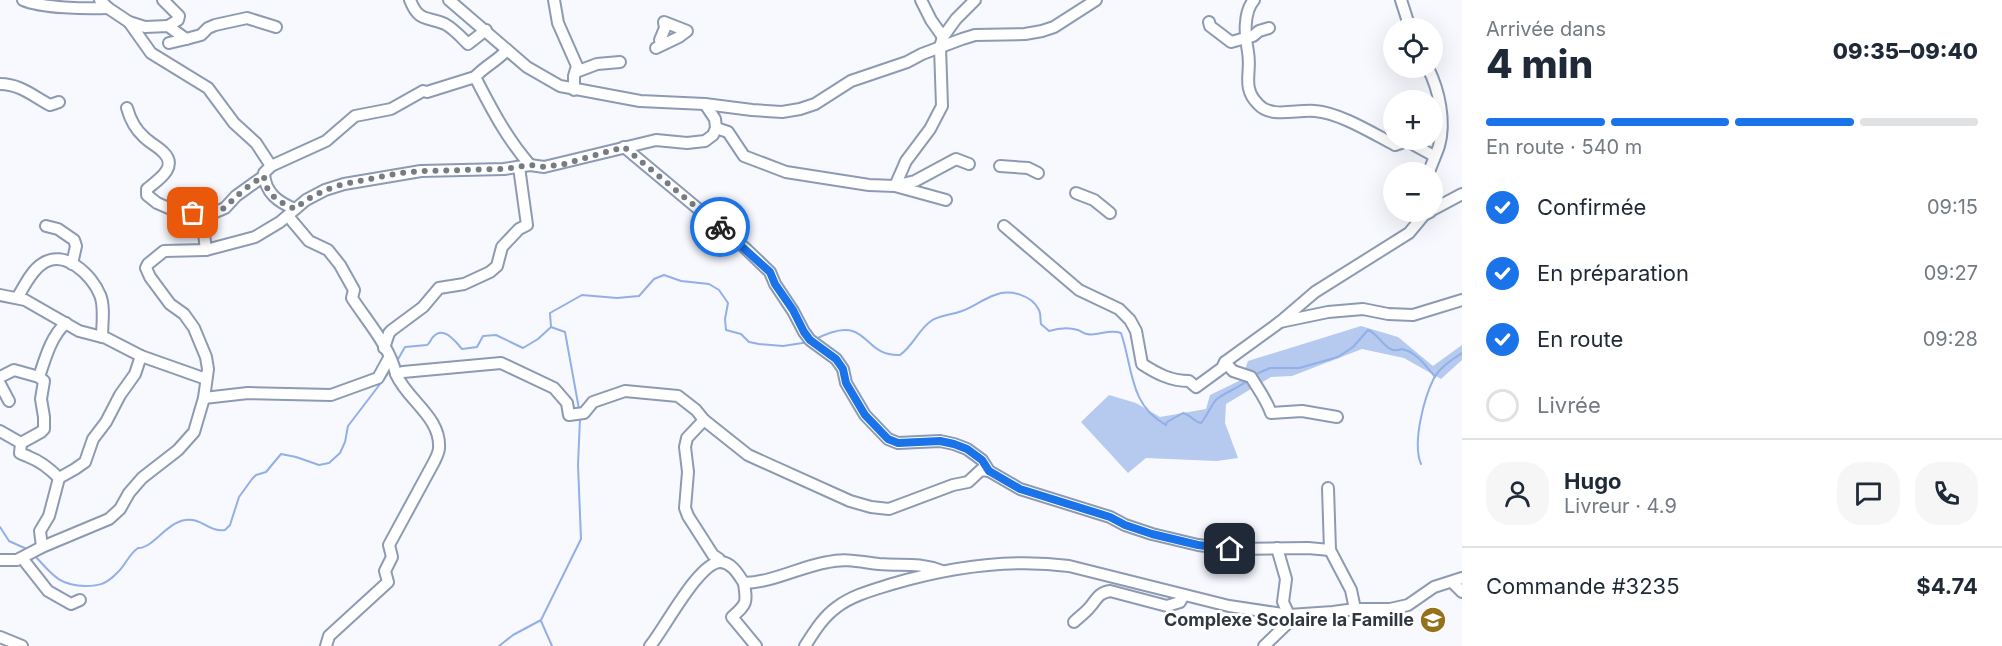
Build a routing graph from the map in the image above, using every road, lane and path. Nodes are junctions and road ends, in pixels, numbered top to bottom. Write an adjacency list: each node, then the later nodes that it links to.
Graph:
1 (22, 0): 11 (street)
2 (163, 0): 15 (street)
3 (410, 0): 18 (street)
4 (449, 0): 18 (street)
5 (554, 0): 25 (street)
6 (921, 0): 21 (street)
7 (975, 0): 21 (street)
8 (1096, 0): 21 (street)
9 (1254, 0): 19 (street)
10 (1401, 0): 12 (street)
11 (104, 4): 13 (street)
12 (1407, 18)
13 (129, 22): 15 (street); 40 (street)
14 (1209, 22): 19 (street)
15 (168, 26): 20 (street)
16 (276, 27): 20 (street)
17 (1269, 28): 19 (street)
18 (486, 30): 23 (street)
19 (1245, 38): 37 (street)
20 (186, 39): 22 (street)
21 (942, 42): 31 (street); 45 (street)
22 (170, 44)
23 (507, 50): 26 (street); 29 (street)
24 (620, 62): 25 (street)
25 (576, 72): 29 (street)
26 (475, 77): 33 (street); 41 (street)
27 (1432, 78): 37 (street)
28 (0, 84): 30 (street)
29 (574, 90): 31 (street)
30 (60, 102)
31 (705, 104): 35 (street)
32 (127, 108): 52 (street)
33 (391, 109): 34 (street); 40 (street)
34 (394, 121)
35 (716, 128): 36 (street); 45 (street)
36 (624, 147): 41 (street); 78 (street)
37 (1434, 156): 38 (street)
38 (1432, 162)
39 (969, 164): 45 (street)
40 (271, 166): 44 (street)
41 (525, 166): 50 (street); 64 (street)
42 (1000, 166): 43 (street)
43 (1038, 173)
44 (264, 176): 50 (street); 52 (street)
45 (895, 186): 48 (street)
46 (1076, 193): 51 (street)
47 (1462, 194): 49 (street)
48 (946, 200)
49 (1443, 204)
50 (291, 212): 56 (street); 64 (street)
51 (1110, 213)
52 (206, 216): 56 (street)
53 (1418, 222): 61 (street)
54 (46, 226): 57 (street)
55 (1004, 226): 66 (street)
56 (206, 250): 70 (street)
57 (72, 264): 59 (street); 63 (street)
58 (0, 294): 59 (street)
59 (17, 298): 62 (street)
60 (1462, 300): 61 (street)
61 (1280, 322): 66 (street)
62 (66, 323): 63 (street); 69 (street)
63 (102, 337): 65 (street)
64 (387, 353): 67 (street); 72 (street)
65 (141, 356): 70 (street); 79 (street)
66 (1226, 362): 74 (street)
67 (396, 374): 75 (street); 97 (street)
68 (0, 377): 69 (street)
69 (39, 377): 77 (street)
70 (206, 379): 72 (street)
71 (0, 384): 73 (street)
72 (204, 398): 83 (street)
73 (9, 401)
74 (1337, 417)
75 (704, 420): 78 (street); 85 (street)
76 (0, 431): 77 (street)
77 (21, 443): 79 (street)
78 (989, 471): 81 (street)
79 (59, 478): 83 (street)
80 (1328, 488): 82 (street)
81 (1276, 548): 82 (street); 93 (street)
82 (1330, 550): 92 (street)
83 (32, 553): 84 (street); 91 (street)
84 (0, 560)
85 (719, 562): 88 (street); 98 (street)
86 (943, 571): 88 (street); 90 (street); 100 (street)
87 (1457, 580): 89 (street); 92 (street)
88 (744, 583): 99 (street)
89 (1462, 592)
90 (1184, 595): 93 (street); 94 (street)
91 (80, 600)
92 (1354, 609): 93 (street)
93 (1289, 615): 101 (street)
94 (1074, 622)
95 (0, 637): 96 (street)
96 (22, 646)
97 (326, 646)
98 (650, 646)
99 (756, 646)
100 (805, 646)
101 (1264, 646)

